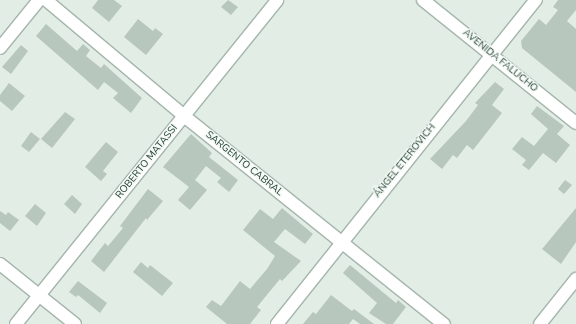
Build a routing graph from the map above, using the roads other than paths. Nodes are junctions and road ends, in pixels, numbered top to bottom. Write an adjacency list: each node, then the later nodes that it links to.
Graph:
1 (39, 0): 6 (street)
2 (46, 0): 8 (street, SARGENTO CABRAL)
3 (277, 0): 8 (street, ROBERTO MATASSI)
4 (423, 0): 7 (street, AVENIDA FALUCHO)
5 (536, 0): 7 (street, ÁNGEL ETEROVICH)
6 (0, 48)
7 (491, 55): 9 (street, AVENIDA FALUCHO); 10 (street, ÁNGEL ETEROVICH)
8 (184, 116): 10 (street, SARGENTO CABRAL); 13 (street, ROBERTO MATASSI)
9 (576, 123)
10 (341, 242): 16 (street, ÁNGEL ETEROVICH); 17 (street, SARGENTO CABRAL)
11 (0, 264): 13 (street)
12 (576, 279): 18 (street)
13 (40, 296): 14 (street, ROBERTO MATASSI); 15 (street)
14 (16, 324)
15 (75, 324)
16 (277, 324)
17 (444, 324)
18 (540, 324)

